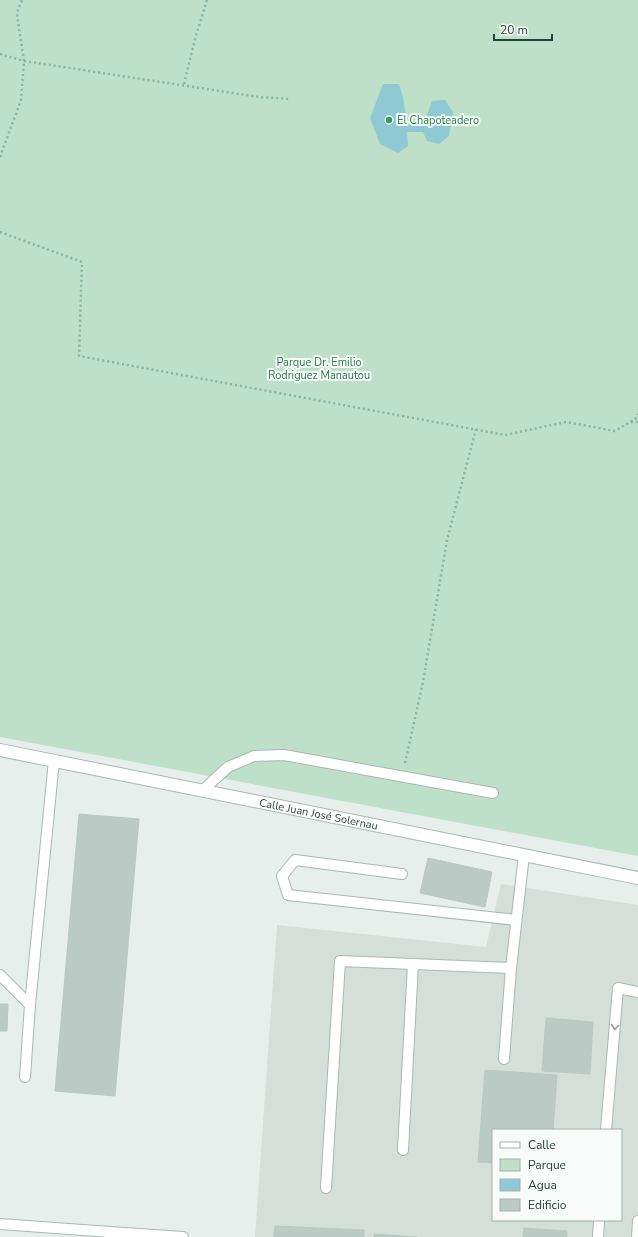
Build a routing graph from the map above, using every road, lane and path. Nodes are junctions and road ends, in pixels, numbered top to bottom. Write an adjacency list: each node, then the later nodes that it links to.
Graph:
1 (22, 0): 4 (path)
2 (207, 0): 5 (path)
3 (0, 54): 4 (path)
4 (24, 61): 5 (path); 7 (path)
5 (184, 84): 6 (path)
6 (290, 99)
7 (0, 157)
8 (0, 232): 12 (path)
9 (638, 414): 10 (path)
10 (630, 422): 11 (path); 12 (path)
11 (638, 422)
12 (476, 430): 15 (path)
13 (0, 750): 14 (street, Calle Juan José Solernau)
14 (54, 760): 16 (street, Calle Juan José Solernau); 26 (lane)
15 (402, 777): 16 (lane); 17 (lane)
16 (203, 790): 18 (street, Calle Juan José Solernau)
17 (493, 793)
18 (524, 855): 20 (street, Calle Juan José Solernau); 21 (lane)
19 (402, 874): 21 (lane)
20 (638, 878)
21 (516, 920): 23 (lane)
22 (413, 964): 23 (lane); 30 (lane); 31 (lane)
23 (511, 968): 27 (lane)
24 (0, 975): 26 (lane)
25 (638, 992): 29 (lane, one-way to 29)
26 (30, 1005): 28 (lane)
27 (504, 1059)
28 (25, 1077)
29 (606, 1129)
30 (403, 1150)
31 (326, 1188)
32 (599, 1221): 37 (lane)
33 (638, 1221): 38 (lane)
34 (0, 1224): 35 (lane)
35 (110, 1235): 36 (lane)
36 (183, 1237)
37 (598, 1237)
38 (637, 1237)

